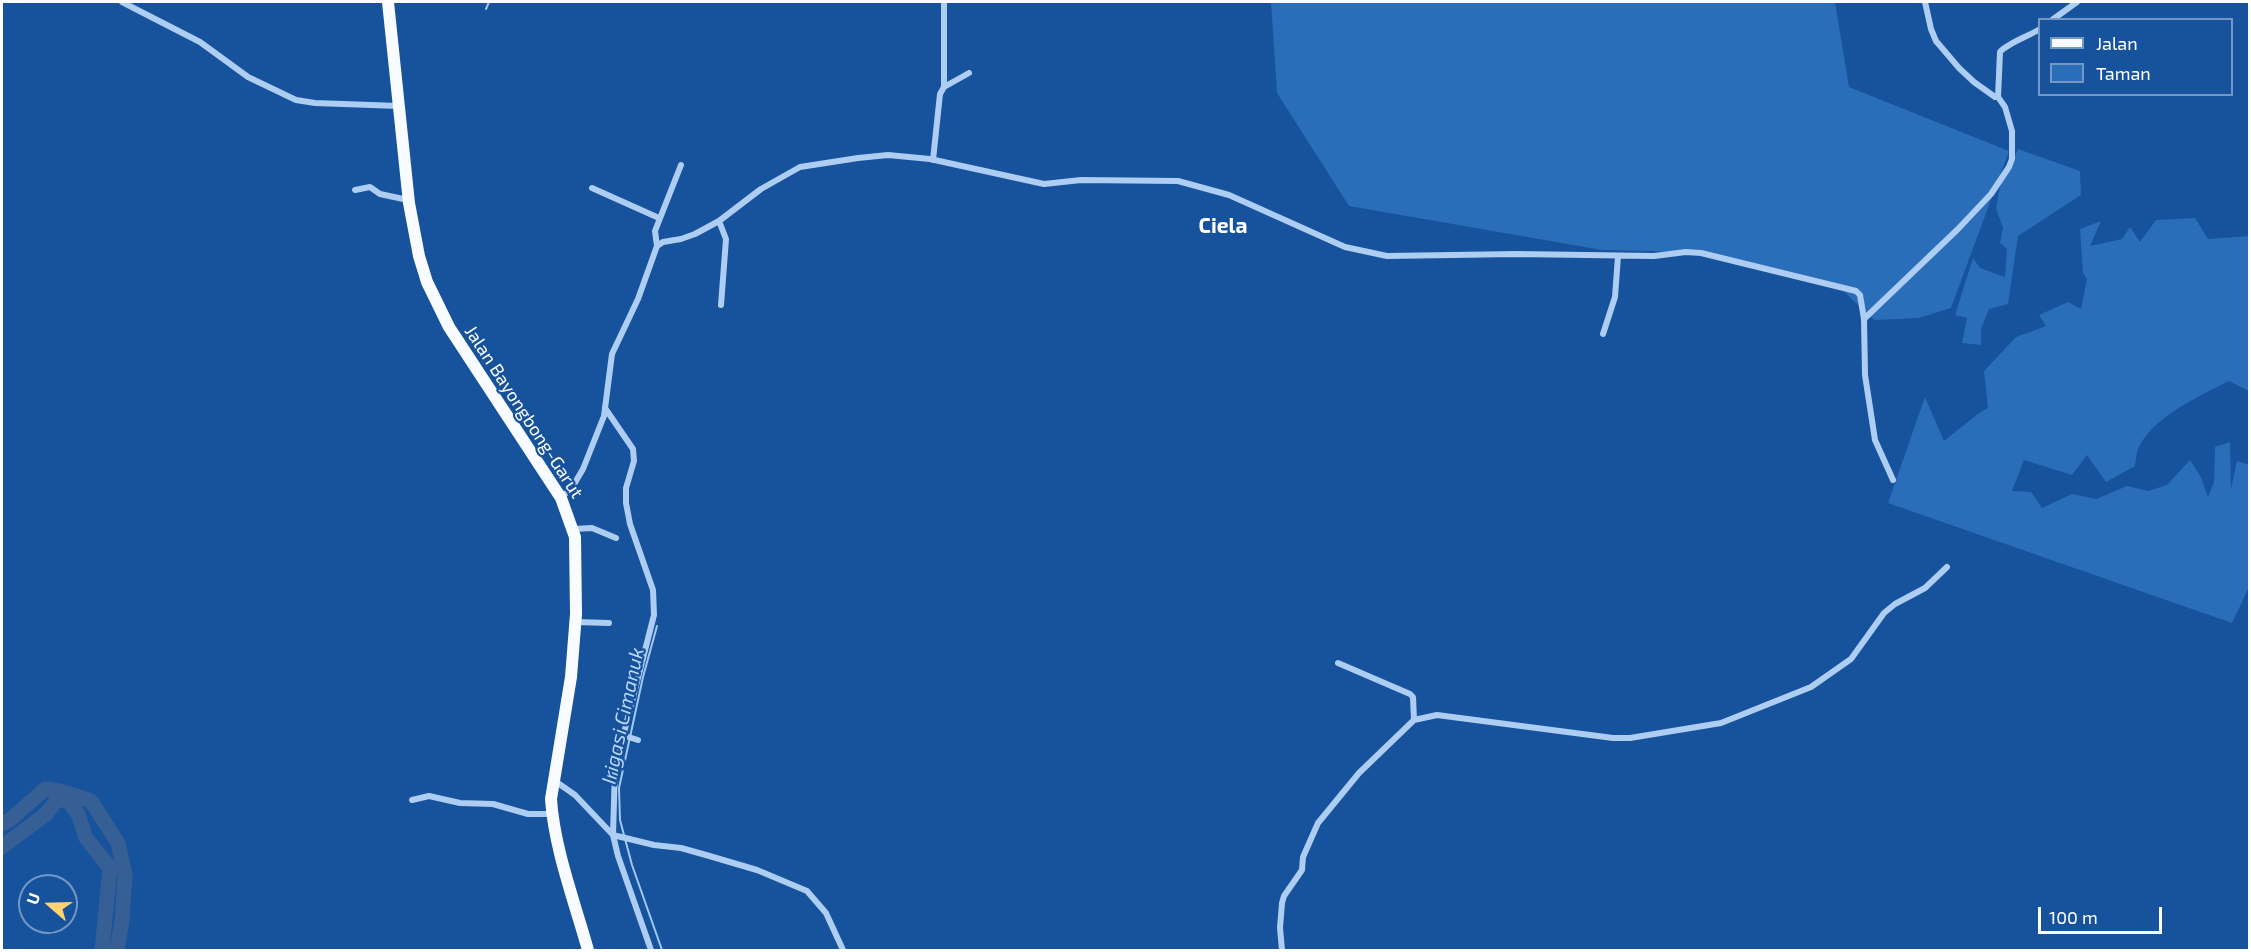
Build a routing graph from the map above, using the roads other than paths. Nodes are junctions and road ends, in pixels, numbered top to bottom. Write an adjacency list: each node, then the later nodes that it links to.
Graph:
1 (122, 2): 11 (street)
2 (388, 2): 11 (main road, Jalan Bayongbong-Garut)
3 (944, 2): 9 (street)
4 (1925, 2): 10 (street)
5 (2077, 2): 6 (street)
6 (2055, 18)
7 (2038, 30): 10 (street)
8 (969, 73): 9 (street)
9 (944, 87): 12 (street)
10 (1998, 96): 22 (street)
11 (399, 106): 16 (main road, Jalan Bayongbong-Garut)
12 (933, 160): 18 (street); 20 (street)
13 (681, 165): 17 (street)
14 (592, 188): 17 (street)
15 (355, 190): 16 (street)
16 (409, 200): 26 (main road, Jalan Bayongbong-Garut)
17 (659, 218): 19 (street)
18 (719, 221): 19 (street); 21 (street)
19 (657, 246): 24 (street)
20 (1618, 256): 22 (street); 23 (street)
21 (721, 305)
22 (1864, 319): 25 (street)
23 (1602, 334)
24 (605, 408): 26 (street); 34 (street)
25 (1893, 480)
26 (561, 498): 27 (main road, Jalan Bayongbong-Garut)
27 (573, 529): 28 (street); 30 (main road, Jalan Bayongbong-Garut)
28 (616, 538)
29 (1947, 567): 33 (street)
30 (576, 622): 31 (street); 36 (main road, Jalan Bayongbong-Garut)
31 (609, 623)
32 (1338, 663): 33 (street)
33 (1413, 720): 43 (street)
34 (624, 735): 35 (street); 39 (street)
35 (636, 739)
36 (555, 781): 38 (main road, Jalan Bayongbong-Garut); 39 (street)
37 (412, 800): 38 (street)
38 (553, 814): 40 (main road, Jalan Bayongbong-Garut)
39 (614, 835): 41 (street); 42 (street)
40 (588, 951)
41 (651, 951)
42 (843, 951)
43 (1282, 951)

